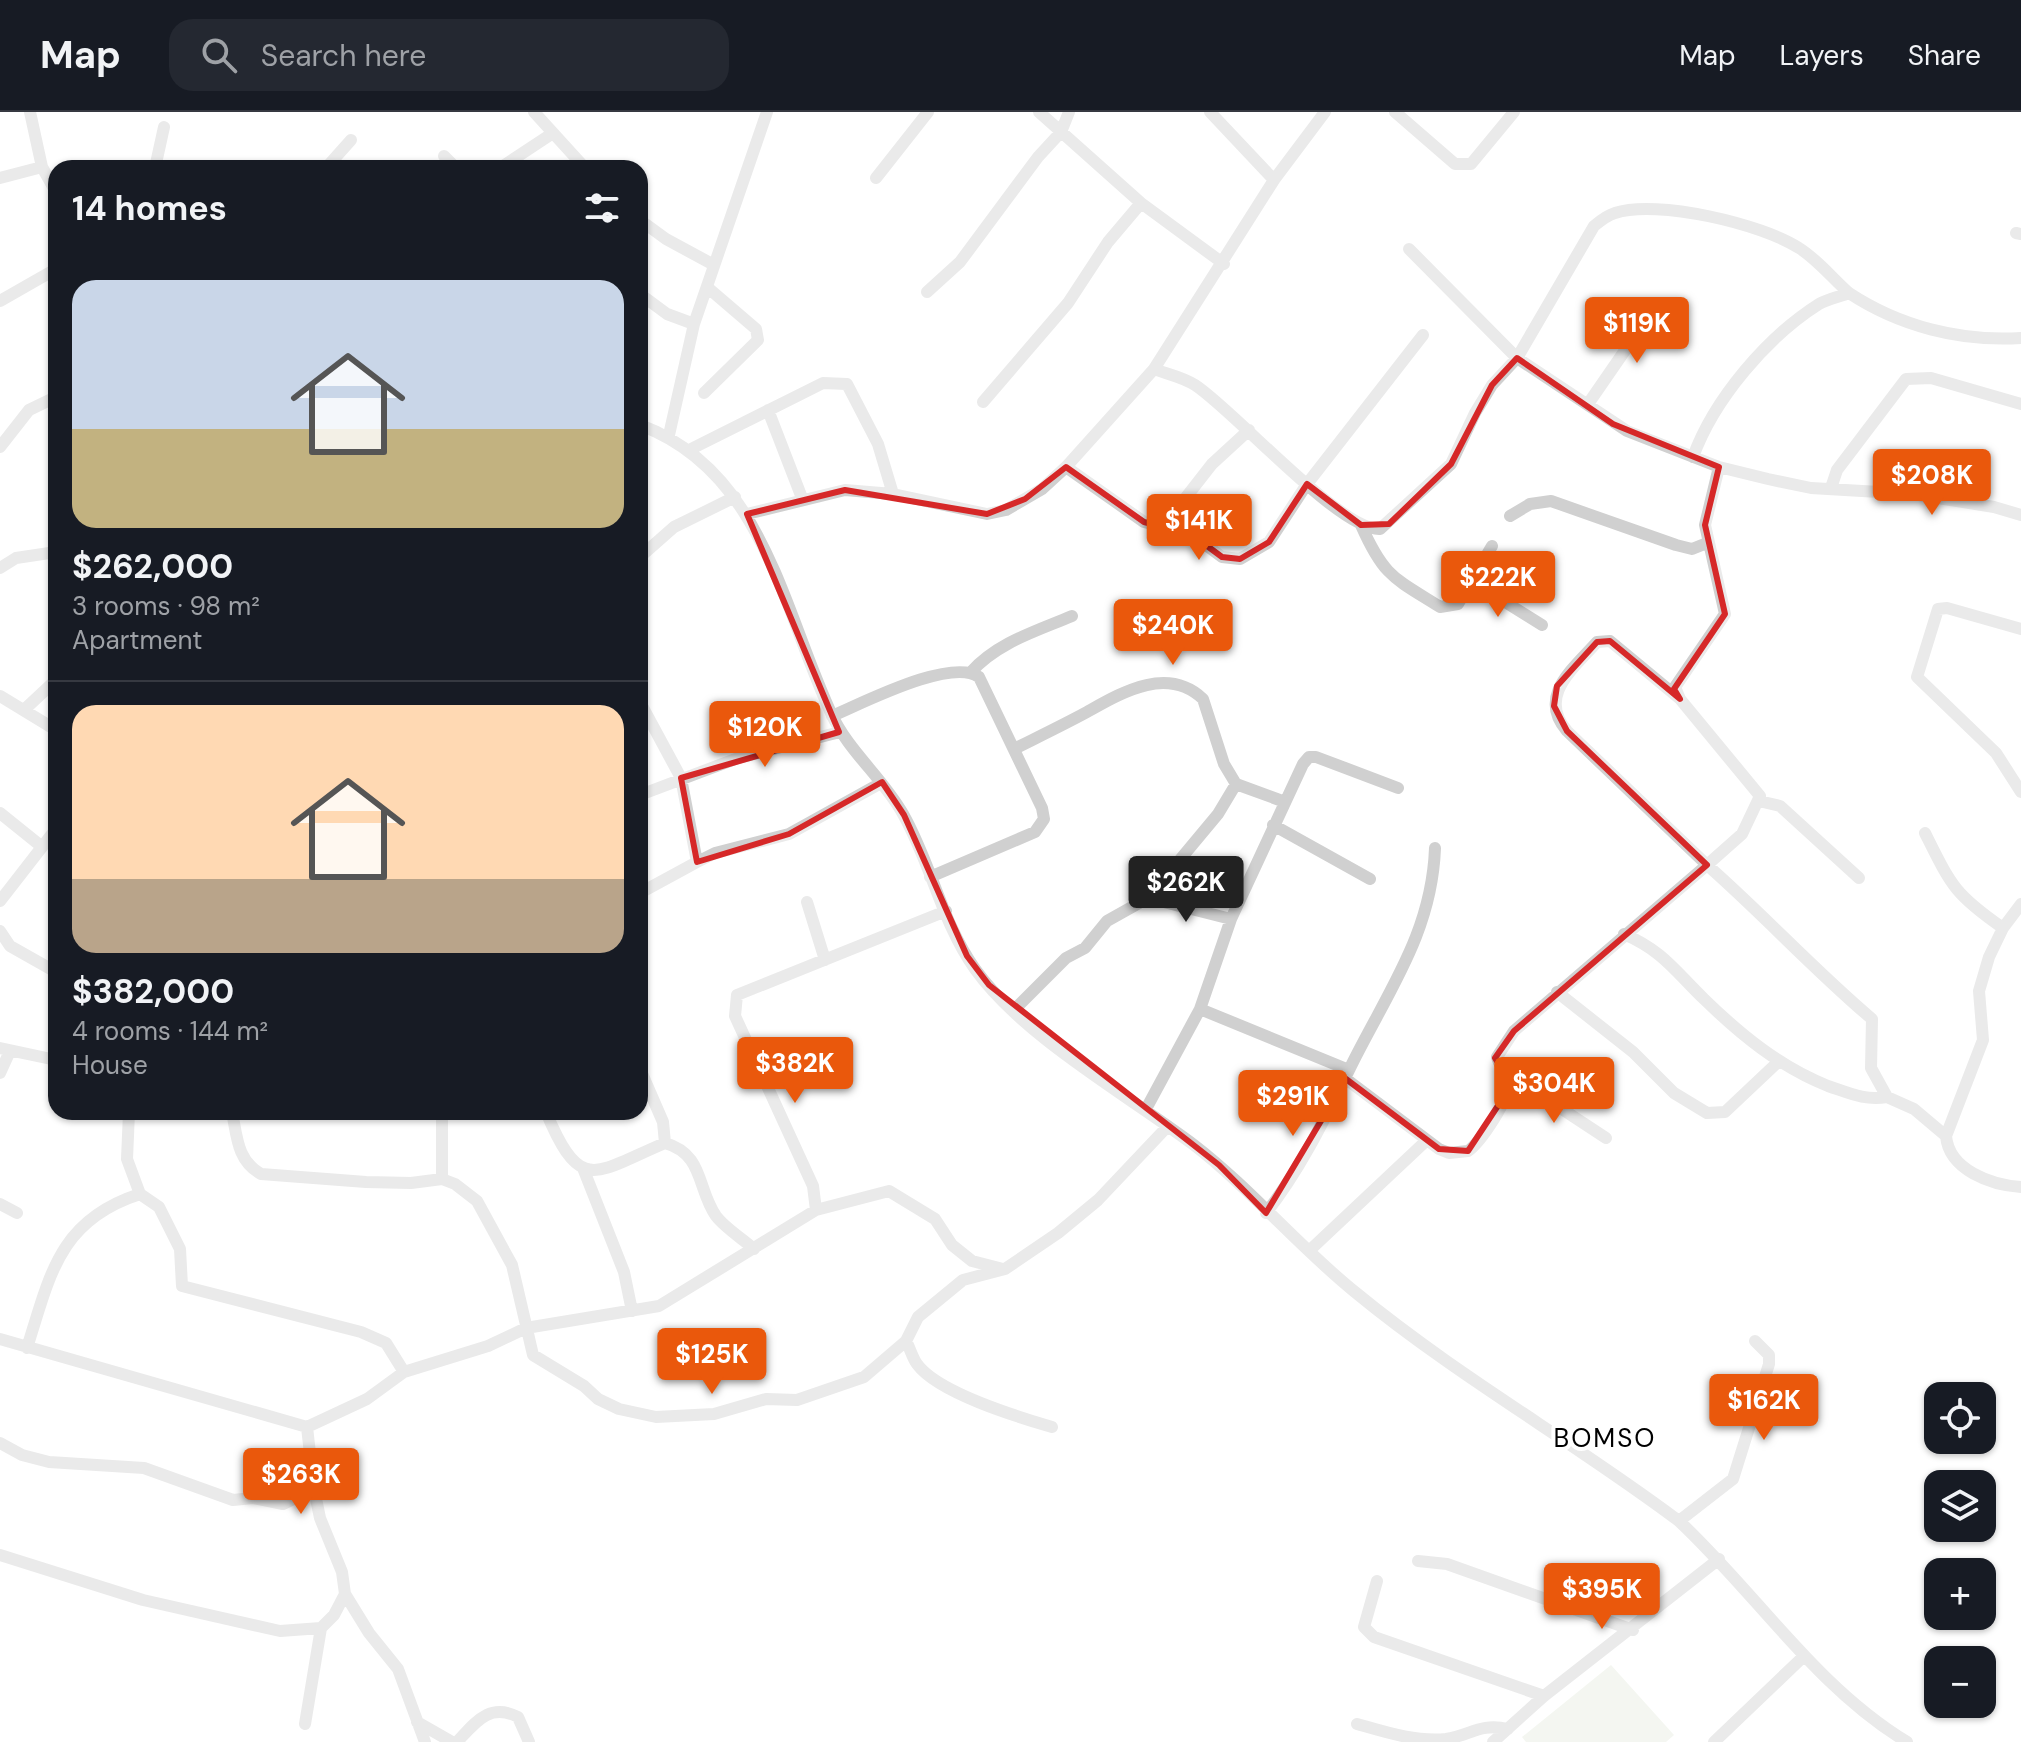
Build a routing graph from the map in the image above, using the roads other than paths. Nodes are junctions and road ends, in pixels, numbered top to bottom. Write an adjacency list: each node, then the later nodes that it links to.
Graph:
1 (30, 112): 21 (street)
2 (534, 112): 13 (street)
3 (767, 112): 30 (street)
4 (928, 112): 24 (street)
5 (1039, 112): 12 (street)
6 (1069, 112): 12 (street)
7 (1210, 112): 25 (street)
8 (1325, 112): 25 (street)
9 (1395, 112): 10 (street)
10 (1514, 112)
11 (164, 127): 16 (street)
12 (1061, 132): 26 (street); 33 (street)
13 (553, 133): 19 (street); 20 (street)
14 (351, 140): 17 (street)
15 (444, 156): 18 (street)
16 (157, 160)
17 (333, 160)
18 (448, 160)
19 (512, 160)
20 (578, 160)
21 (42, 167): 22 (street); 23 (street)
22 (0, 178)
23 (48, 178)
24 (876, 178)
25 (1274, 180): 29 (street)
26 (1141, 203): 29 (street); 45 (street)
27 (648, 226): 30 (street)
28 (1409, 249): 41 (street)
29 (1224, 264): 42 (street)
30 (714, 265): 32 (street)
31 (48, 274): 36 (street)
32 (707, 287): 38 (street); 43 (street)
33 (927, 292)
34 (1849, 293): 40 (street); 41 (street); 54 (street)
35 (648, 300): 38 (street)
36 (0, 301)
37 (1657, 304): 46 (street)
38 (694, 324): 51 (street)
39 (1423, 335): 57 (street)
40 (2021, 338)
41 (1517, 358): 46 (street); 65 (street)
42 (1154, 369): 50 (street); 55 (street)
43 (704, 393)
44 (48, 401): 52 (street)
45 (983, 402)
46 (1588, 404): 54 (street)
47 (2021, 404): 58 (street)
48 (768, 410): 53 (street); 59 (street); 61 (street)
49 (648, 428): 51 (street)
50 (1249, 430): 57 (street); 66 (street)
51 (669, 435): 53 (street)
52 (0, 447)
53 (691, 449): 60 (street)
54 (1693, 457): 56 (street)
55 (1066, 467): 59 (street); 66 (street)
56 (1719, 467): 58 (street); 67 (street)
57 (1307, 484): 65 (street); 66 (street)
58 (1831, 488): 63 (street)
59 (893, 494): 61 (street)
60 (735, 497): 62 (street); 70 (street)
61 (802, 498): 62 (street)
62 (747, 514): 83 (street)
63 (2021, 515)
64 (1510, 516): 67 (street)
65 (1361, 525): 74 (street)
66 (1162, 528)
67 (1707, 543): 81 (street)
68 (1492, 546): 74 (street)
69 (0, 550): 72 (street)
70 (648, 550)
71 (48, 553): 72 (street)
72 (16, 558): 73 (street)
73 (0, 568)
74 (1473, 582): 76 (street)
75 (1072, 616): 78 (street)
76 (1542, 625)
77 (2021, 629): 93 (street)
78 (971, 672): 83 (street); 87 (street)
79 (48, 687): 82 (street)
80 (0, 696): 82 (street)
81 (1680, 699): 94 (street); 103 (street)
82 (25, 709): 85 (street)
83 (832, 716): 86 (street)
84 (648, 717): 88 (street)
85 (48, 725)
86 (840, 732): 88 (street); 89 (street)
87 (1014, 749): 90 (street); 104 (street)
88 (681, 778): 92 (street); 102 (street)
89 (881, 783): 102 (street); 104 (street)
90 (1236, 784): 95 (street); 108 (street)
91 (1398, 788): 95 (street)
92 (648, 792)
93 (2021, 792)
94 (1759, 801): 103 (street); 105 (street)
95 (1285, 802): 97 (street)
96 (0, 813): 100 (street)
97 (1273, 825): 106 (street); 113 (street)
98 (1925, 833): 114 (street)
99 (48, 838): 100 (street)
100 (41, 846): 109 (street)
101 (1435, 848): 126 (street)
102 (697, 862): 107 (street)
103 (1707, 865): 116 (street); 129 (street)
104 (930, 877): 112 (street)
105 (1859, 878)
106 (1370, 879)
107 (648, 889)
108 (1148, 898): 113 (street); 121 (street)
109 (0, 901)
110 (807, 902): 117 (street)
111 (2021, 904): 114 (street)
112 (946, 911): 117 (street); 121 (street)
113 (1231, 919): 120 (street)
114 (2003, 928): 136 (street)
115 (0, 931): 118 (street)
116 (1624, 934): 119 (street); 124 (street)
117 (825, 960): 145 (street)
118 (48, 967)
119 (1557, 992): 124 (street); 127 (street)
120 (1200, 1009): 126 (street); 130 (street)
121 (1014, 1010): 130 (street)
122 (5, 1049): 123 (street); 125 (street)
123 (48, 1058)
124 (1778, 1062): 129 (street)
125 (0, 1073)
126 (1347, 1074): 138 (street); 147 (street)
127 (1509, 1086): 137 (street); 138 (street)
128 (648, 1087): 139 (street)
129 (1887, 1097): 136 (street)
130 (1146, 1109): 135 (street)
131 (129, 1120): 143 (street)
132 (234, 1120): 141 (street)
133 (442, 1120): 141 (street)
134 (549, 1120): 140 (street)
135 (1168, 1126): 147 (street); 150 (street)
136 (1946, 1136): 142 (street)
137 (1606, 1138)
138 (1427, 1140): 149 (street)
139 (665, 1143): 140 (street); 148 (street)
140 (583, 1168): 151 (street)
141 (442, 1179): 152 (street)
142 (2021, 1187)
143 (140, 1194): 156 (street); 157 (street)
144 (0, 1204): 146 (street)
145 (816, 1210): 148 (street); 150 (street)
146 (17, 1213)
147 (1266, 1213): 149 (street)
148 (754, 1249): 151 (street)
149 (1310, 1250): 162 (street)
150 (1005, 1269): 154 (street)
151 (632, 1311): 152 (street)
152 (526, 1328): 154 (street); 157 (street)
153 (0, 1339): 156 (street)
154 (906, 1341): 159 (street)
155 (1755, 1341): 162 (street)
156 (27, 1348): 158 (street)
157 (404, 1372): 158 (street)
158 (307, 1427): 161 (street)
159 (1052, 1427)
160 (0, 1443): 161 (street)
161 (314, 1489): 167 (street)
162 (1679, 1521): 164 (street)
163 (0, 1555): 168 (street)
164 (1719, 1559): 169 (street); 170 (street)
165 (1418, 1561): 169 (street)
166 (1377, 1581): 171 (street)
167 (345, 1594): 168 (street); 172 (street)
168 (321, 1628): 173 (street)
169 (1633, 1630): 171 (street)
170 (1803, 1657): 180 (street); 181 (street)
171 (1544, 1696): 175 (street)
172 (417, 1722): 176 (street); 177 (street)
173 (305, 1724)
174 (1357, 1724): 175 (street)
175 (1508, 1729): 179 (street)
176 (425, 1742)
177 (455, 1742): 178 (street)
178 (529, 1742)
179 (1493, 1742)
180 (1714, 1742)
181 (1907, 1742)

